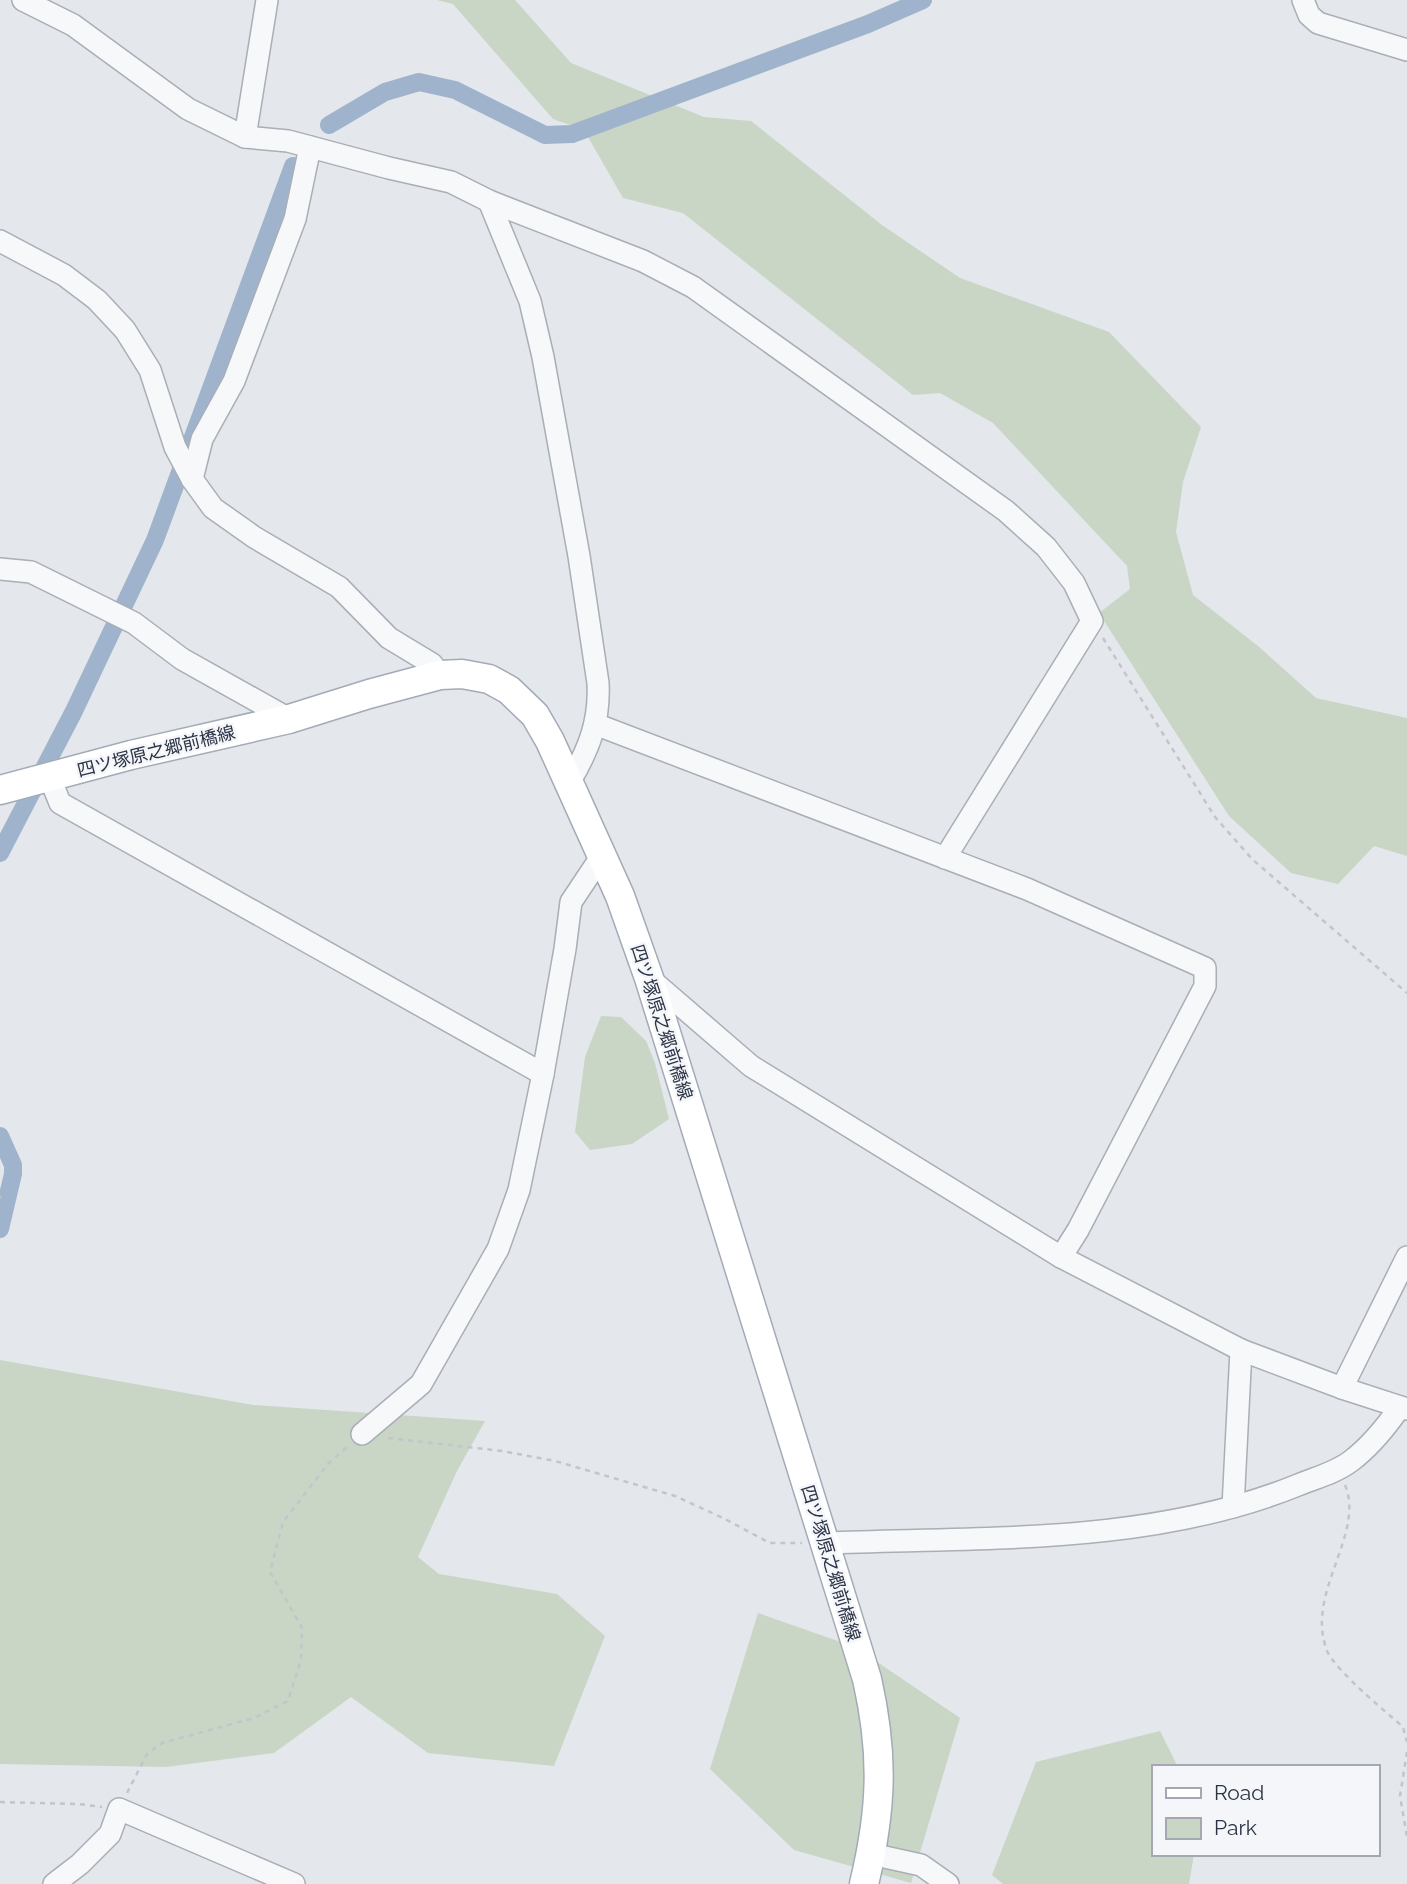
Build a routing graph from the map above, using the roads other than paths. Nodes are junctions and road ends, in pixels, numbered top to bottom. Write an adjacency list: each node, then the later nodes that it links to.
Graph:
1 (23, 0): 5 (street)
2 (267, 0): 5 (street)
3 (1303, 0): 4 (street)
4 (1407, 50)
5 (245, 137): 6 (street)
6 (310, 147): 7 (street); 9 (street)
7 (489, 201): 13 (street); 17 (street)
8 (0, 241): 9 (street)
9 (192, 480): 11 (street)
10 (0, 569): 12 (street)
11 (440, 675): 12 (main road, 四ツ塚原之郷前橋線); 14 (main road, 四ツ塚原之郷前橋線)
12 (289, 719): 15 (main road, 四ツ塚原之郷前橋線)
13 (594, 724): 14 (street); 17 (street)
14 (570, 781): 16 (main road, 四ツ塚原之郷前橋線)
15 (30, 783): 19 (street)
16 (603, 854): 18 (main road, 四ツ塚原之郷前橋線); 19 (street)
17 (945, 858): 20 (street)
18 (649, 978): 20 (street); 27 (main road, 四ツ塚原之郷前橋線)
19 (543, 1074): 25 (street)
20 (1061, 1256): 22 (street)
21 (1407, 1257): 23 (street)
22 (1241, 1350): 23 (street); 26 (street)
23 (1342, 1388): 24 (street)
24 (1404, 1408): 26 (street)
25 (362, 1434)
26 (1233, 1507): 27 (street)
27 (826, 1543): 28 (main road, 四ツ塚原之郷前橋線)
28 (871, 1854): 31 (main road, 四ツ塚原之郷前橋線); 32 (street)
29 (54, 1884): 30 (street)
30 (294, 1884)
31 (864, 1884)
32 (948, 1884)

